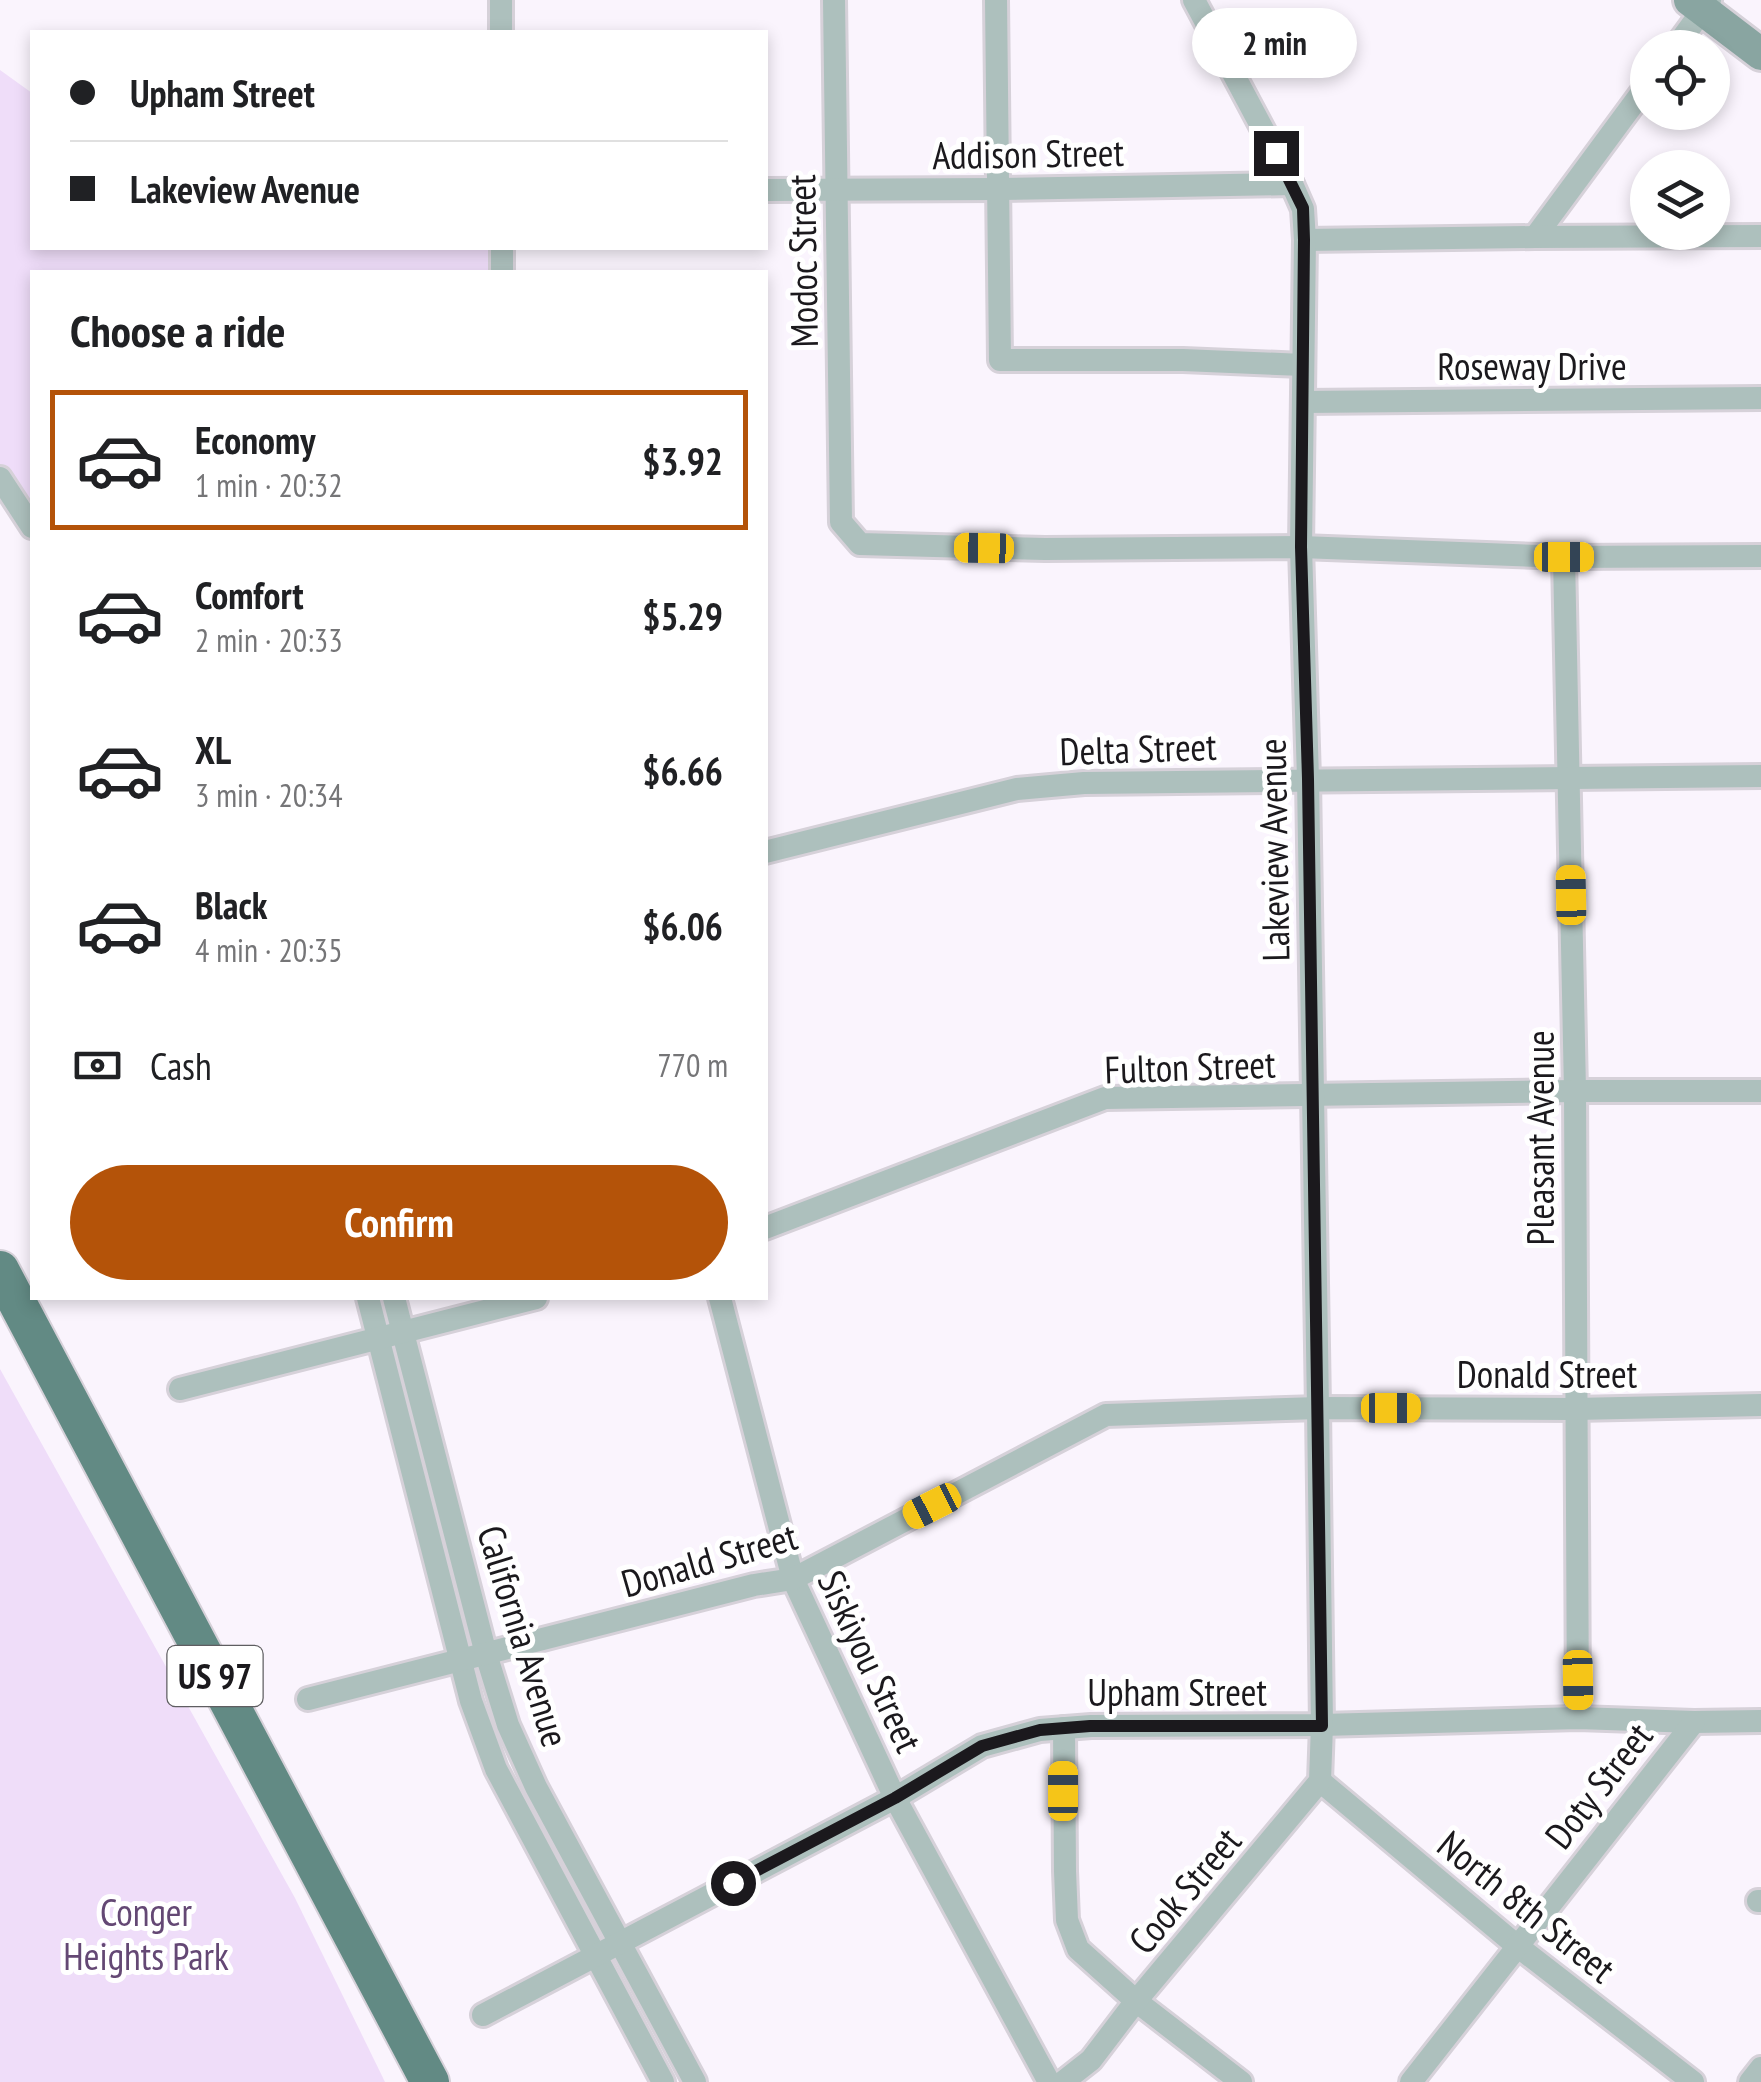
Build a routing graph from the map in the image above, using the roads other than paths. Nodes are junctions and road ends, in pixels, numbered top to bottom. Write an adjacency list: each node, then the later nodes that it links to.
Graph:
1 (500, 0): 6 (street)
2 (834, 0): 11 (street, Modoc Street)
3 (996, 0): 12 (street)
4 (1194, 0): 10 (street, Lakeview Avenue)
5 (1700, 3): 7 (street); 8 (main road)
6 (501, 30)
7 (1684, 30)
8 (1761, 54)
9 (1630, 108): 15 (street)
10 (1292, 184): 12 (street, Addison Street); 16 (street, Lakeview Avenue)
11 (836, 189): 12 (street, Addison Street); 13 (street, Addison Street); 22 (street, Modoc Street)
12 (998, 189): 17 (street)
13 (768, 190)
14 (1761, 236): 15 (street)
15 (1535, 237): 16 (street)
16 (1304, 240): 17 (street, Lakeview Avenue)
17 (1304, 365): 19 (street, Lakeview Avenue)
18 (1761, 398): 19 (street, Roseway Drive)
19 (1303, 402): 22 (street, Lakeview Avenue)
20 (0, 478): 21 (street)
21 (30, 524)
22 (1301, 547): 24 (street); 27 (street, Lakeview Avenue)
23 (1761, 556): 24 (street)
24 (1564, 557): 26 (street, Pleasant Avenue)
25 (1761, 776): 26 (street, Delta Street)
26 (1569, 777): 27 (street, Delta Street); 29 (street, Pleasant Avenue)
27 (1308, 779): 28 (street, Delta Street); 31 (street, Lakeview Avenue)
28 (768, 851)
29 (1575, 1091): 30 (street, Fulton Street); 31 (street, Fulton Street); 43 (street, Pleasant Avenue)
30 (1761, 1091)
31 (1312, 1096): 32 (street, Fulton Street); 42 (street, Lakeview Avenue)
32 (768, 1227)
33 (0, 1270): 61 (highway, US 97)
34 (368, 1300): 39 (street, California Avenue)
35 (394, 1300): 38 (street, California Avenue)
36 (528, 1300): 38 (street)
37 (721, 1300): 44 (street, Siskiyou Street)
38 (402, 1332): 39 (street); 45 (street, California Avenue)
39 (378, 1338): 40 (street); 46 (street, California Avenue)
40 (180, 1389)
41 (1761, 1405): 43 (street, Donald Street)
42 (1318, 1408): 43 (street, Donald Street); 44 (street, Donald Street); 51 (street, Lakeview Avenue)
43 (1575, 1409): 48 (street, Pleasant Avenue)
44 (793, 1579): 45 (street, Donald Street); 54 (street, Siskiyou Street)
45 (486, 1654): 46 (street, Donald Street); 55 (street, California Avenue)
46 (460, 1660): 47 (street, Donald Street); 57 (street, California Avenue)
47 (308, 1698)
48 (1578, 1718): 50 (street, Upham Street); 51 (street, Upham Street)
49 (1761, 1720): 50 (street, Upham Street)
50 (1694, 1722): 56 (street, Doty Street)
51 (1322, 1726): 52 (street, Upham Street); 53 (street)
52 (1064, 1728): 54 (street, Upham Street); 58 (street)
53 (1320, 1781): 56 (street, North 8th Street); 58 (street, Cook Street)
54 (895, 1798): 55 (street, Upham Street); 64 (street, Siskiyou Street)
55 (620, 1942): 57 (street, Upham Street); 63 (street, California Avenue)
56 (1516, 1945): 67 (street, Doty Street); 68 (street, North 8th Street)
57 (595, 1955): 59 (street, Upham Street); 62 (street, California Avenue)
58 (1136, 2001): 65 (street, Cook Street); 66 (street)
59 (484, 2015)
60 (1761, 2068): 69 (street)
61 (430, 2082)
62 (663, 2082)
63 (694, 2082)
64 (1049, 2082)
65 (1062, 2082)
66 (1241, 2082)
67 (1411, 2082)
68 (1693, 2082)
69 (1750, 2082)

